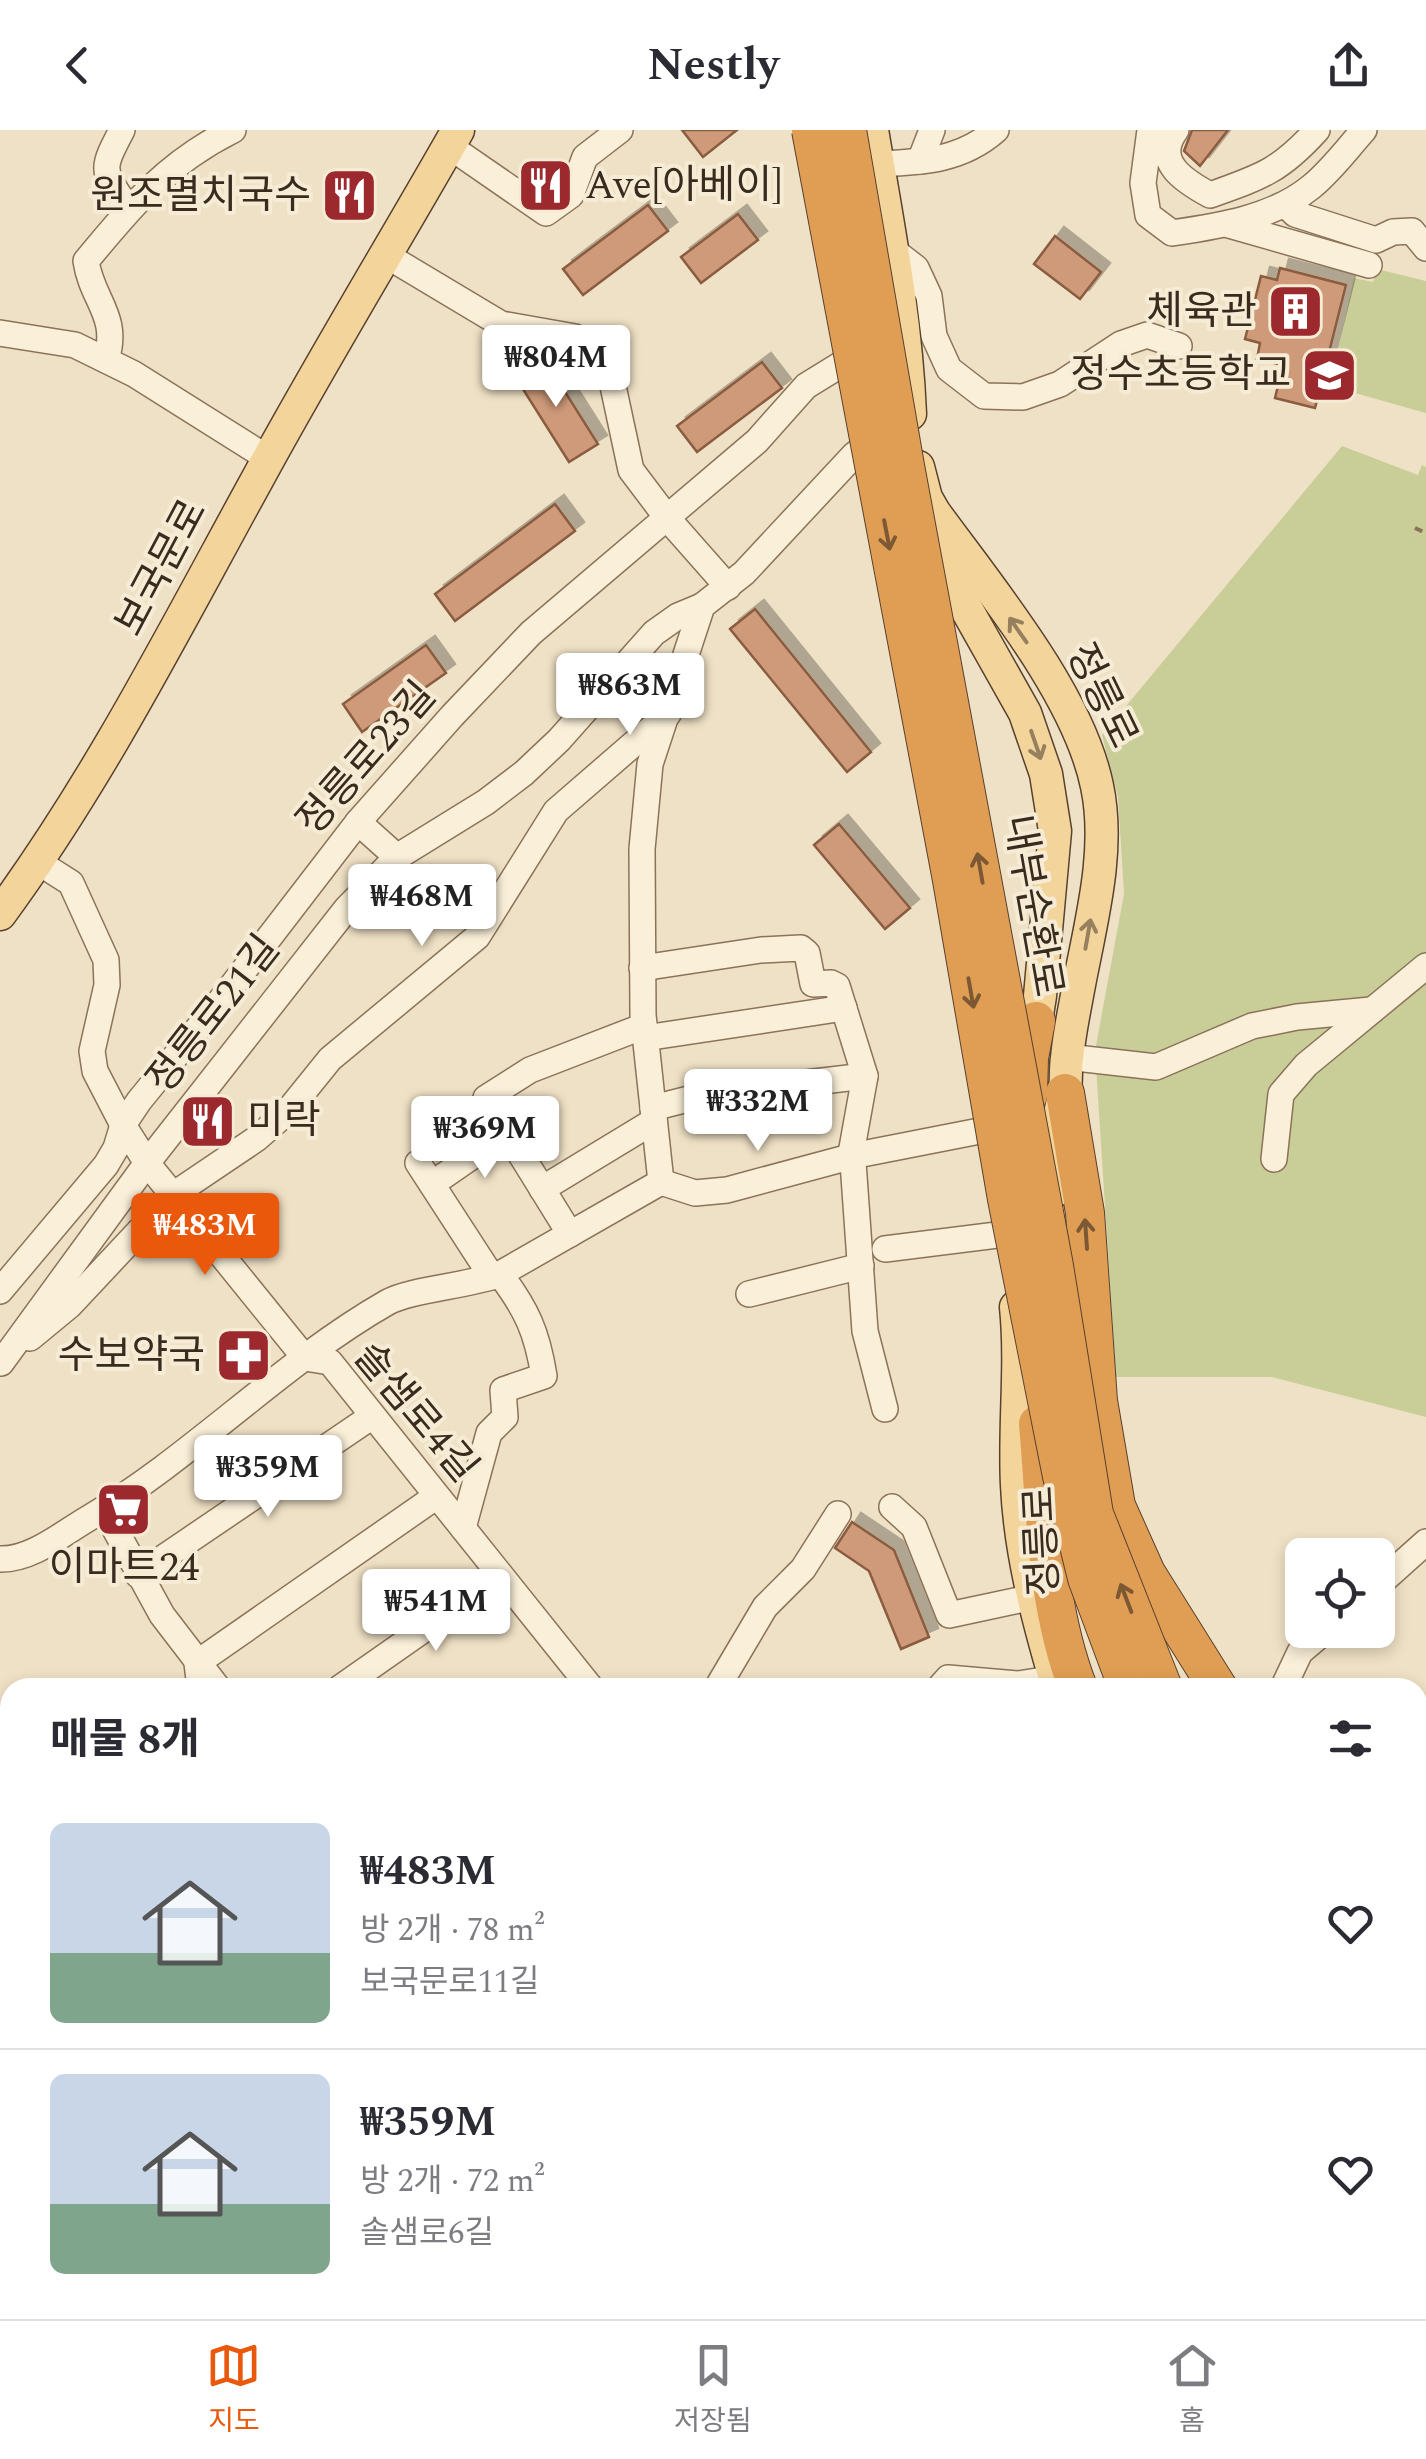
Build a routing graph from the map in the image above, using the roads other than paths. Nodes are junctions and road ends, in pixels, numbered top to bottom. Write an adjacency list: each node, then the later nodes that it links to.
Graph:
1 (122, 130): 19 (street)
2 (233, 130): 19 (street)
3 (620, 130): 15 (street)
4 (811, 130): 88 (highway, 내부순환로, one-way to 88, bridge)
5 (826, 130): 27 (main road, 정릉로)
6 (847, 130): 89 (highway, 내부순환로, one-way to 6, bridge)
7 (862, 130): 29 (main road)
8 (872, 130): 17 (main road, 정릉로)
9 (932, 130): 16 (street)
10 (996, 130): 16 (street)
11 (1150, 130): 20 (street)
12 (1176, 130): 13 (street)
13 (1317, 130)
14 (1364, 130): 18 (street)
15 (453, 138): 23 (main road, 보국문로)
16 (920, 161): 17 (street)
17 (878, 164): 22 (main road, 정릉로)
18 (1286, 205): 20 (street); 21 (street)
19 (128, 208): 28 (street)
20 (1225, 224): 24 (street)
21 (1426, 248)
22 (894, 251): 26 (street); 29 (main road, 정릉로)
23 (384, 254): 30 (main road, 보국문로); 31 (street)
24 (1368, 265)
25 (0, 334): 28 (street)
26 (1179, 346)
27 (868, 348): 29 (main road, 정릉로); 31 (street, 정릉로23길)
28 (106, 360): 30 (street)
29 (896, 428): 32 (street, 정릉로21길); 39 (main road, 정릉로, one-way to 39); 46 (main road, 정릉로, one-way to 29)
30 (269, 459): 37 (main road, 보국문로)
31 (668, 518): 32 (street); 35 (street, 정릉로23길)
32 (728, 587): 33 (street, 정릉로21길)
33 (702, 606): 34 (street); 36 (street, 정릉로21길)
34 (668, 714): 41 (street); 57 (street)
35 (358, 822): 36 (street); 50 (street, 정릉로23길)
36 (398, 856): 54 (street, 정릉로21길)
37 (38, 862): 38 (main road, 보국문로); 50 (street)
38 (0, 914)
39 (1046, 929): 44 (main road, 정릉로); 48 (main road, 정릉로)
40 (1426, 966): 43 (street)
41 (642, 968): 42 (street); 45 (street)
42 (844, 1008): 45 (street); 47 (street)
43 (1371, 1010): 46 (street); 53 (street)
44 (1036, 1021): 48 (main road, 정릉로); 86 (highway)
45 (645, 1032): 49 (street); 51 (street)
46 (1066, 1075): 87 (main road, 정릉로); 90 (highway, one-way to 46)
47 (864, 1076): 49 (street); 52 (street)
48 (1001, 1111): 52 (street); 59 (main road, 정릉로)
49 (654, 1114): 55 (street); 56 (street)
50 (123, 1124): 54 (street); 63 (street, 정릉로23길)
51 (507, 1132): 56 (street); 62 (street)
52 (855, 1156): 55 (street); 61 (street)
53 (1274, 1159)
54 (148, 1163): 57 (street); 66 (street, 정릉로21길)
55 (661, 1182): 58 (street)
56 (542, 1189): 58 (street)
57 (173, 1194): 65 (street); 66 (street)
58 (570, 1234): 62 (street)
59 (1005, 1234): 60 (street); 79 (main road, 정릉로)
60 (885, 1249)
61 (861, 1266): 64 (street); 67 (street)
62 (496, 1276): 65 (street); 73 (street, 솔샘로4길)
63 (0, 1291)
64 (749, 1294)
65 (304, 1358): 71 (street); 73 (street, 솔샘로4길)
66 (0, 1364)
67 (885, 1409)
68 (368, 1419): 77 (street)
69 (431, 1500): 81 (street)
70 (892, 1506): 79 (street, 정릉로)
71 (104, 1509): 75 (street); 77 (street)
72 (838, 1514): 84 (street)
73 (463, 1528): 78 (street, 솔샘로4길)
74 (1426, 1542): 76 (street)
75 (0, 1559)
76 (1395, 1570)
77 (138, 1575): 81 (street)
78 (500, 1576): 82 (street); 83 (street, 솔샘로4길)
79 (1022, 1600): 85 (main road, 정릉로)
80 (1305, 1648): 91 (street)
81 (199, 1675)
82 (354, 1678)
83 (574, 1678)
84 (723, 1678)
85 (1061, 1678)
86 (1065, 1678)
87 (1106, 1678)
88 (1124, 1678)
89 (1159, 1678)
90 (1212, 1678)
91 (1288, 1678)

